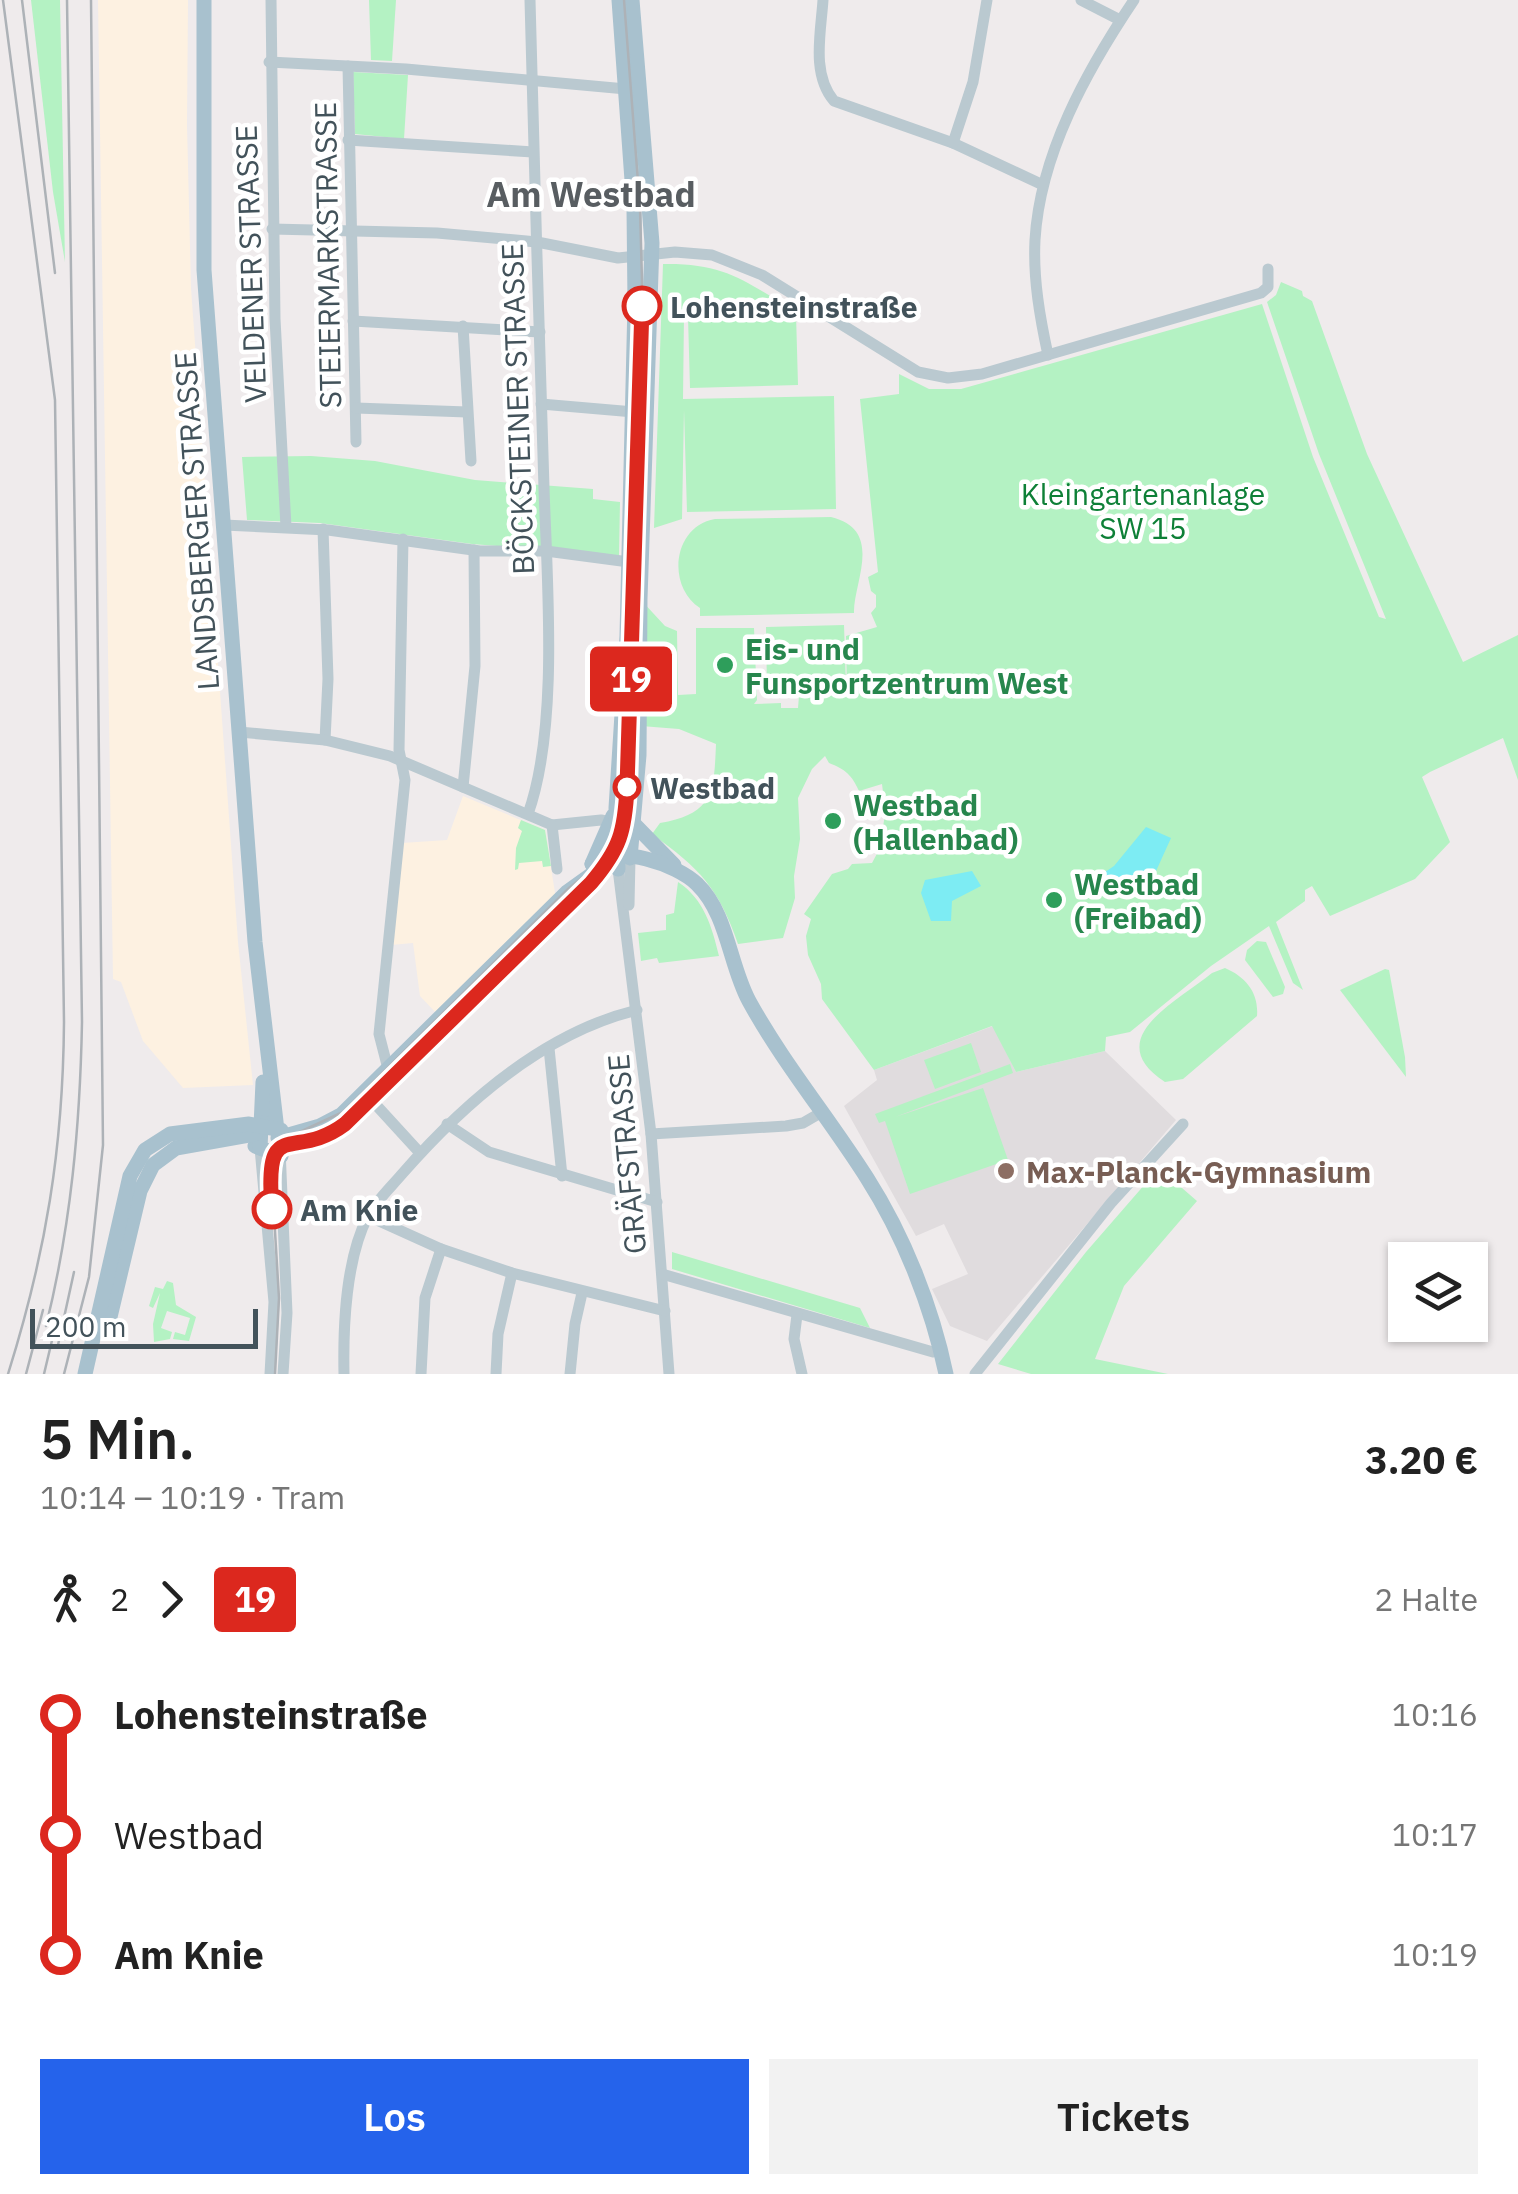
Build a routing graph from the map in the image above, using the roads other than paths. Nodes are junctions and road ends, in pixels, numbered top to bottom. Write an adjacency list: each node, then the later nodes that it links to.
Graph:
1 (204, 0): 35 (main road, LANDSBERGER STRASSE)
2 (270, 0): 12 (street, VELDENER STRASSE)
3 (521, 0): 4 (street)
4 (530, 0): 14 (street, BÖCKSTEINER STRASSE)
5 (620, 0): 15 (main road)
6 (632, 0): 23 (main road)
7 (822, 0): 17 (street)
8 (987, 0): 17 (street)
9 (1081, 0): 11 (street)
10 (1134, 0): 11 (street)
11 (1120, 20): 19 (street)
12 (269, 62): 13 (street); 20 (street, VELDENER STRASSE)
13 (348, 66): 14 (street); 16 (street, STEIERMARKSTRASSE)
14 (532, 80): 15 (street); 18 (street, BÖCKSTEINER STRASSE)
15 (626, 89): 23 (main road)
16 (348, 140): 18 (street); 21 (street, STEIERMARKSTRASSE)
17 (953, 144): 19 (street)
18 (533, 152): 22 (street, BÖCKSTEINER STRASSE)
19 (1044, 185): 28 (street)
20 (272, 229): 21 (street); 36 (street, VELDENER STRASSE)
21 (350, 230): 22 (street); 25 (street, STEIERMARKSTRASSE)
22 (538, 242): 23 (street); 27 (street, BÖCKSTEINER STRASSE)
23 (643, 255): 28 (street); 32 (main road); 49 (main road)
24 (1268, 270): 28 (street)
25 (353, 321): 26 (street); 30 (street, STEIERMARKSTRASSE)
26 (462, 326): 27 (street); 31 (street)
27 (540, 332): 29 (street, BÖCKSTEINER STRASSE)
28 (1048, 355)
29 (541, 404): 32 (street); 40 (street, BÖCKSTEINER STRASSE)
30 (356, 408): 31 (street); 33 (street, STEIERMARKSTRASSE)
31 (466, 412): 34 (street)
32 (634, 412): 41 (main road)
33 (356, 442)
34 (471, 461)
35 (224, 525): 36 (street); 42 (main road, LANDSBERGER STRASSE)
36 (286, 527): 37 (street)
37 (323, 529): 38 (street); 43 (street)
38 (402, 540): 39 (street); 44 (street)
39 (474, 550): 40 (street); 45 (street)
40 (546, 552): 41 (street); 46 (street, BÖCKSTEINER STRASSE)
41 (629, 562): 47 (main road)
42 (239, 732): 43 (street); 55 (main road, LANDSBERGER STRASSE)
43 (324, 740): 44 (street)
44 (402, 762): 45 (street); 57 (street)
45 (463, 787): 46 (street)
46 (528, 814): 48 (street)
47 (613, 815): 48 (street); 50 (main road)
48 (552, 825): 51 (street)
49 (635, 825): 50 (main road); 52 (main road)
50 (617, 855): 52 (main road); 53 (main road); 53 (main road); 54 (street, GRÄFSTRASSE)
51 (558, 869)
52 (680, 871): 60 (main road)
53 (577, 885): 57 (main road)
54 (637, 1010): 56 (street); 65 (street, GRÄFSTRASSE)
55 (263, 1036): 58 (main road, LANDSBERGER STRASSE); 63 (main road, LANDSBERGER STRASSE)
56 (549, 1048): 61 (street); 69 (street)
57 (388, 1069): 63 (main road)
58 (262, 1071): 63 (main road, LANDSBERGER STRASSE); 64 (main road)
59 (376, 1106): 67 (street)
60 (822, 1112): 65 (street); 79 (main road)
61 (447, 1124): 67 (street); 69 (street)
62 (1183, 1124): 91 (street)
63 (273, 1127): 64 (main road); 66 (main road, LANDSBERGER STRASSE); 68 (street, LANDSBERGER STRASSE)
64 (229, 1133): 66 (main road); 73 (main road)
65 (651, 1134): 70 (street, GRÄFSTRASSE)
66 (260, 1148): 68 (main road); 82 (street, LANDSBERGER STRASSE)
67 (420, 1154): 71 (street)
68 (281, 1156): 83 (street, LANDSBERGER STRASSE)
69 (562, 1176): 70 (street)
70 (657, 1202): 75 (street, GRÄFSTRASSE)
71 (368, 1216): 72 (street); 84 (street)
72 (440, 1249): 74 (street); 85 (street)
73 (116, 1267): 80 (main road); 81 (main road)
74 (512, 1272): 76 (street); 86 (street)
75 (662, 1274): 77 (street, GRÄFSTRASSE); 78 (street)
76 (582, 1292): 77 (street); 87 (street)
77 (665, 1311): 88 (street, GRÄFSTRASSE)
78 (797, 1315): 79 (street); 89 (street)
79 (940, 1350): 90 (main road)
80 (85, 1374)
81 (95, 1374)
82 (270, 1374)
83 (282, 1374)
84 (344, 1374)
85 (421, 1374)
86 (496, 1374)
87 (570, 1374)
88 (669, 1374)
89 (802, 1374)
90 (946, 1374)
91 (974, 1374)

